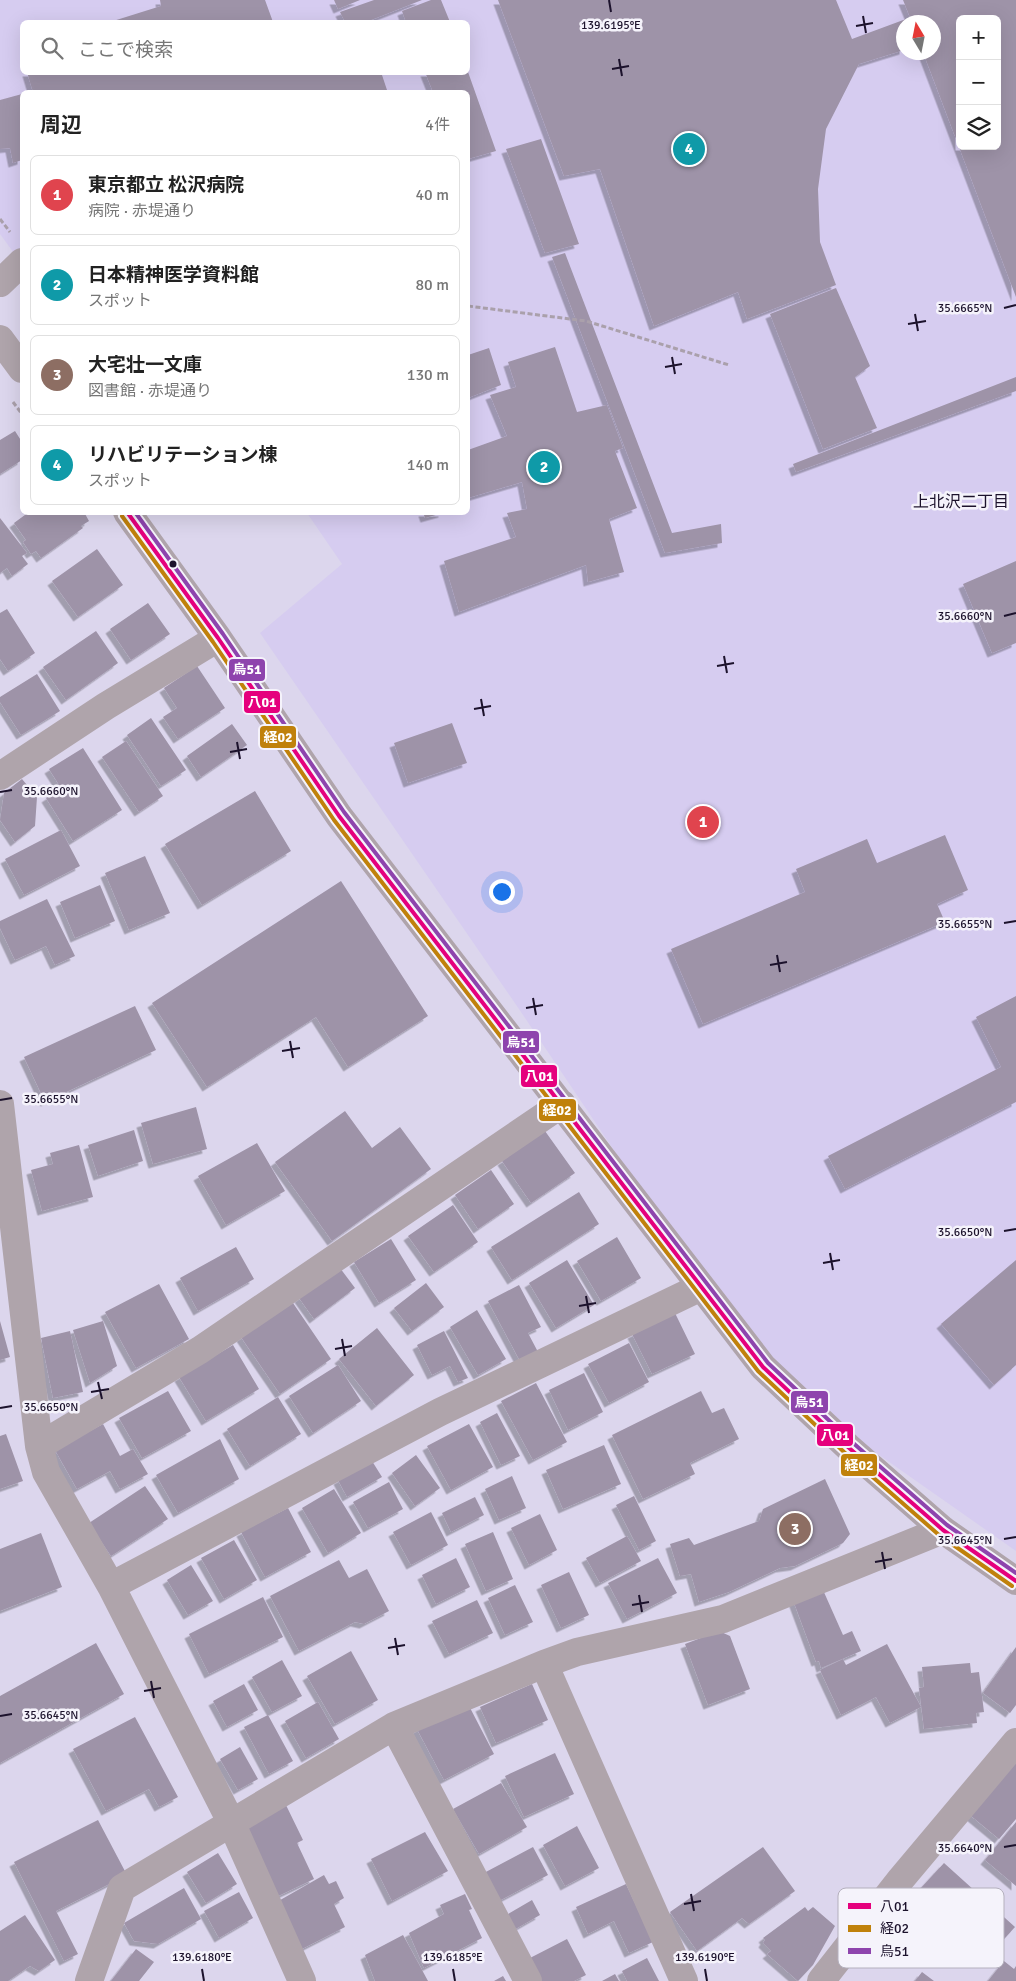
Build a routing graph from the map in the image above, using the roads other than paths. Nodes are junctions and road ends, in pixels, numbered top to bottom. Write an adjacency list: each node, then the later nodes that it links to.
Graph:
1 (20, 264): 2 (street)
2 (0, 283)
3 (0, 338): 4 (street)
4 (20, 366)
5 (129, 515): 6 (street)
6 (218, 638): 7 (street); 9 (street)
7 (0, 776)
8 (0, 1104): 10 (street)
9 (562, 1104): 11 (street); 12 (street)
10 (9, 1267): 12 (street)
11 (702, 1287): 13 (street); 15 (street)
12 (39, 1446): 15 (street)
13 (943, 1530): 14 (street); 16 (street)
14 (1016, 1581)
15 (111, 1586): 19 (street)
16 (544, 1664): 17 (street); 25 (street)
17 (394, 1726): 19 (street); 24 (street)
18 (1016, 1742): 20 (street)
19 (231, 1822): 22 (street); 23 (street)
20 (894, 1888)
21 (838, 1958): 26 (street)
22 (89, 1981)
23 (302, 1981)
24 (528, 1981)
25 (684, 1981)
26 (820, 1981)

